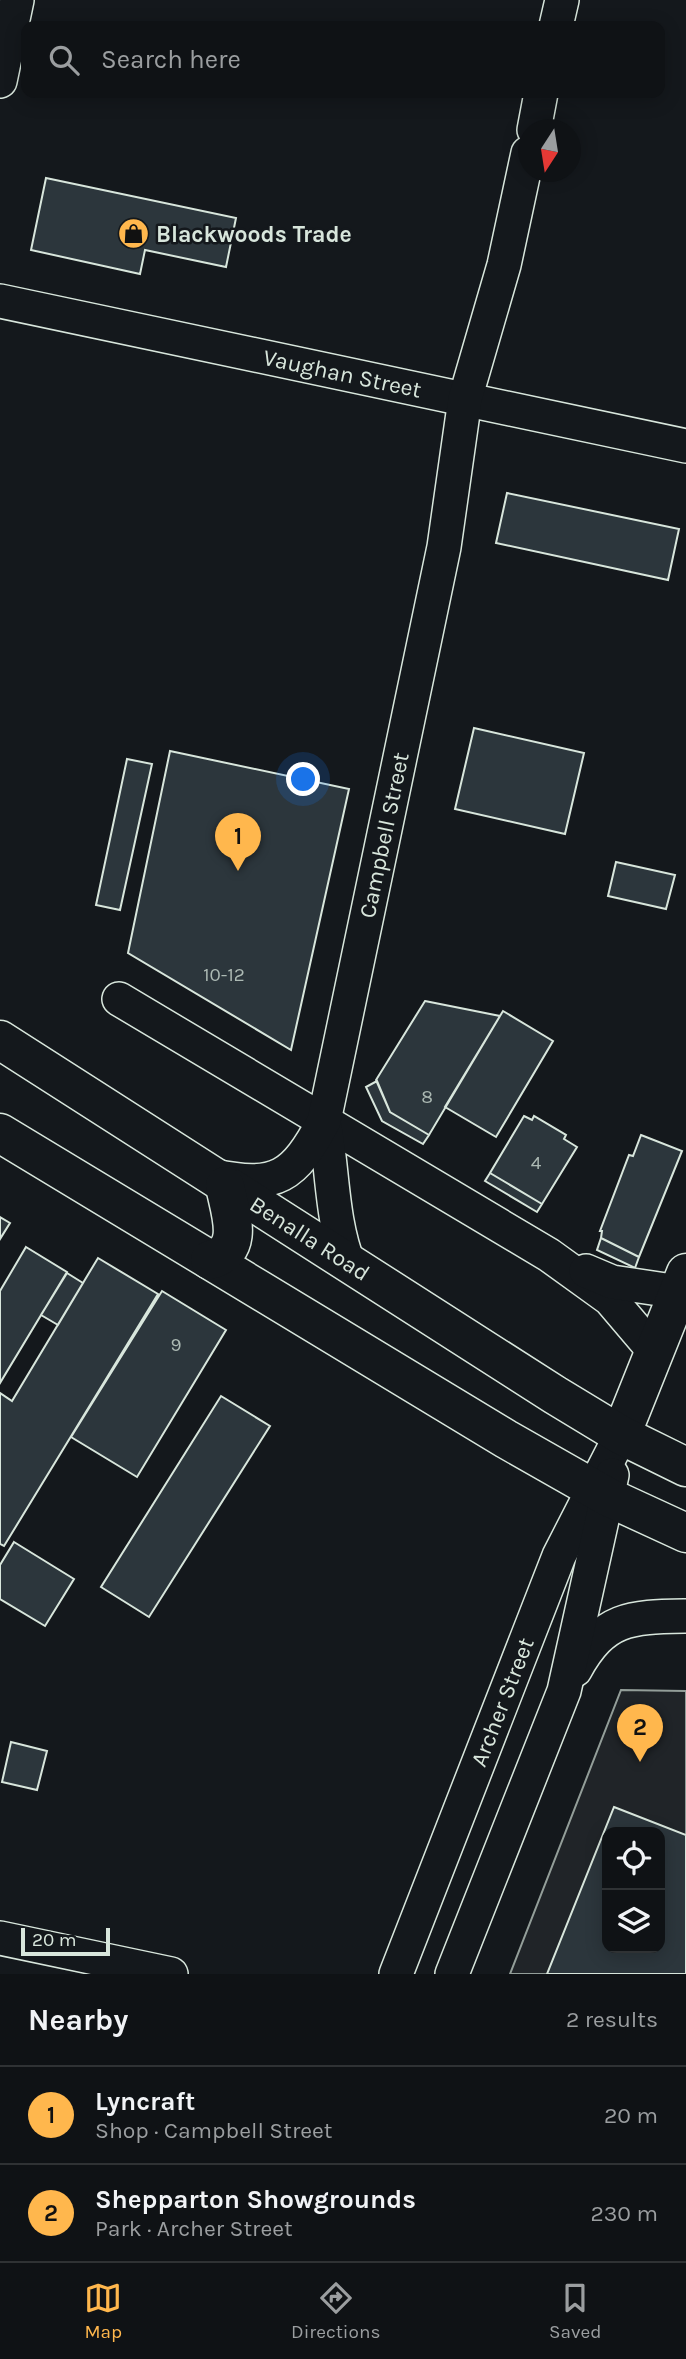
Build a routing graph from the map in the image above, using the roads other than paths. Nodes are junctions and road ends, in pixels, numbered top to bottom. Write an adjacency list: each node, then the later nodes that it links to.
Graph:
1 (17, 0): 4 (street)
2 (562, 0): 3 (street)
3 (557, 21)
4 (0, 81)
5 (540, 98): 6 (street)
6 (536, 119)
7 (522, 182): 9 (street, Campbell Street)
8 (0, 301): 9 (street, Vaughan Street)
9 (476, 402): 10 (street, Vaughan Street); 13 (street, Campbell Street)
10 (686, 446)
11 (119, 999): 13 (street)
12 (0, 1040): 15 (main road, Benalla Road)
13 (324, 1121): 15 (street); 16 (street); 18 (street)
14 (0, 1133): 17 (main road)
15 (217, 1180): 17 (main road); 18 (main road, Benalla Road)
16 (549, 1255): 19 (street); 20 (street)
17 (211, 1260): 23 (main road)
18 (349, 1265): 21 (main road, Benalla Road)
19 (682, 1282): 20 (main road, Archer Street)
20 (655, 1352): 21 (main road, Archer Street)
21 (621, 1435): 22 (main road, Benalla Road); 23 (street, Archer Street)
22 (686, 1468)
23 (600, 1493): 24 (main road); 26 (street, Archer Street); 29 (street, Archer Street)
24 (686, 1533)
25 (686, 1616): 26 (street)
26 (564, 1691): 30 (street, Archer Street)
27 (0, 1938): 28 (street)
28 (171, 1974)
29 (396, 1974)
30 (452, 1974)

